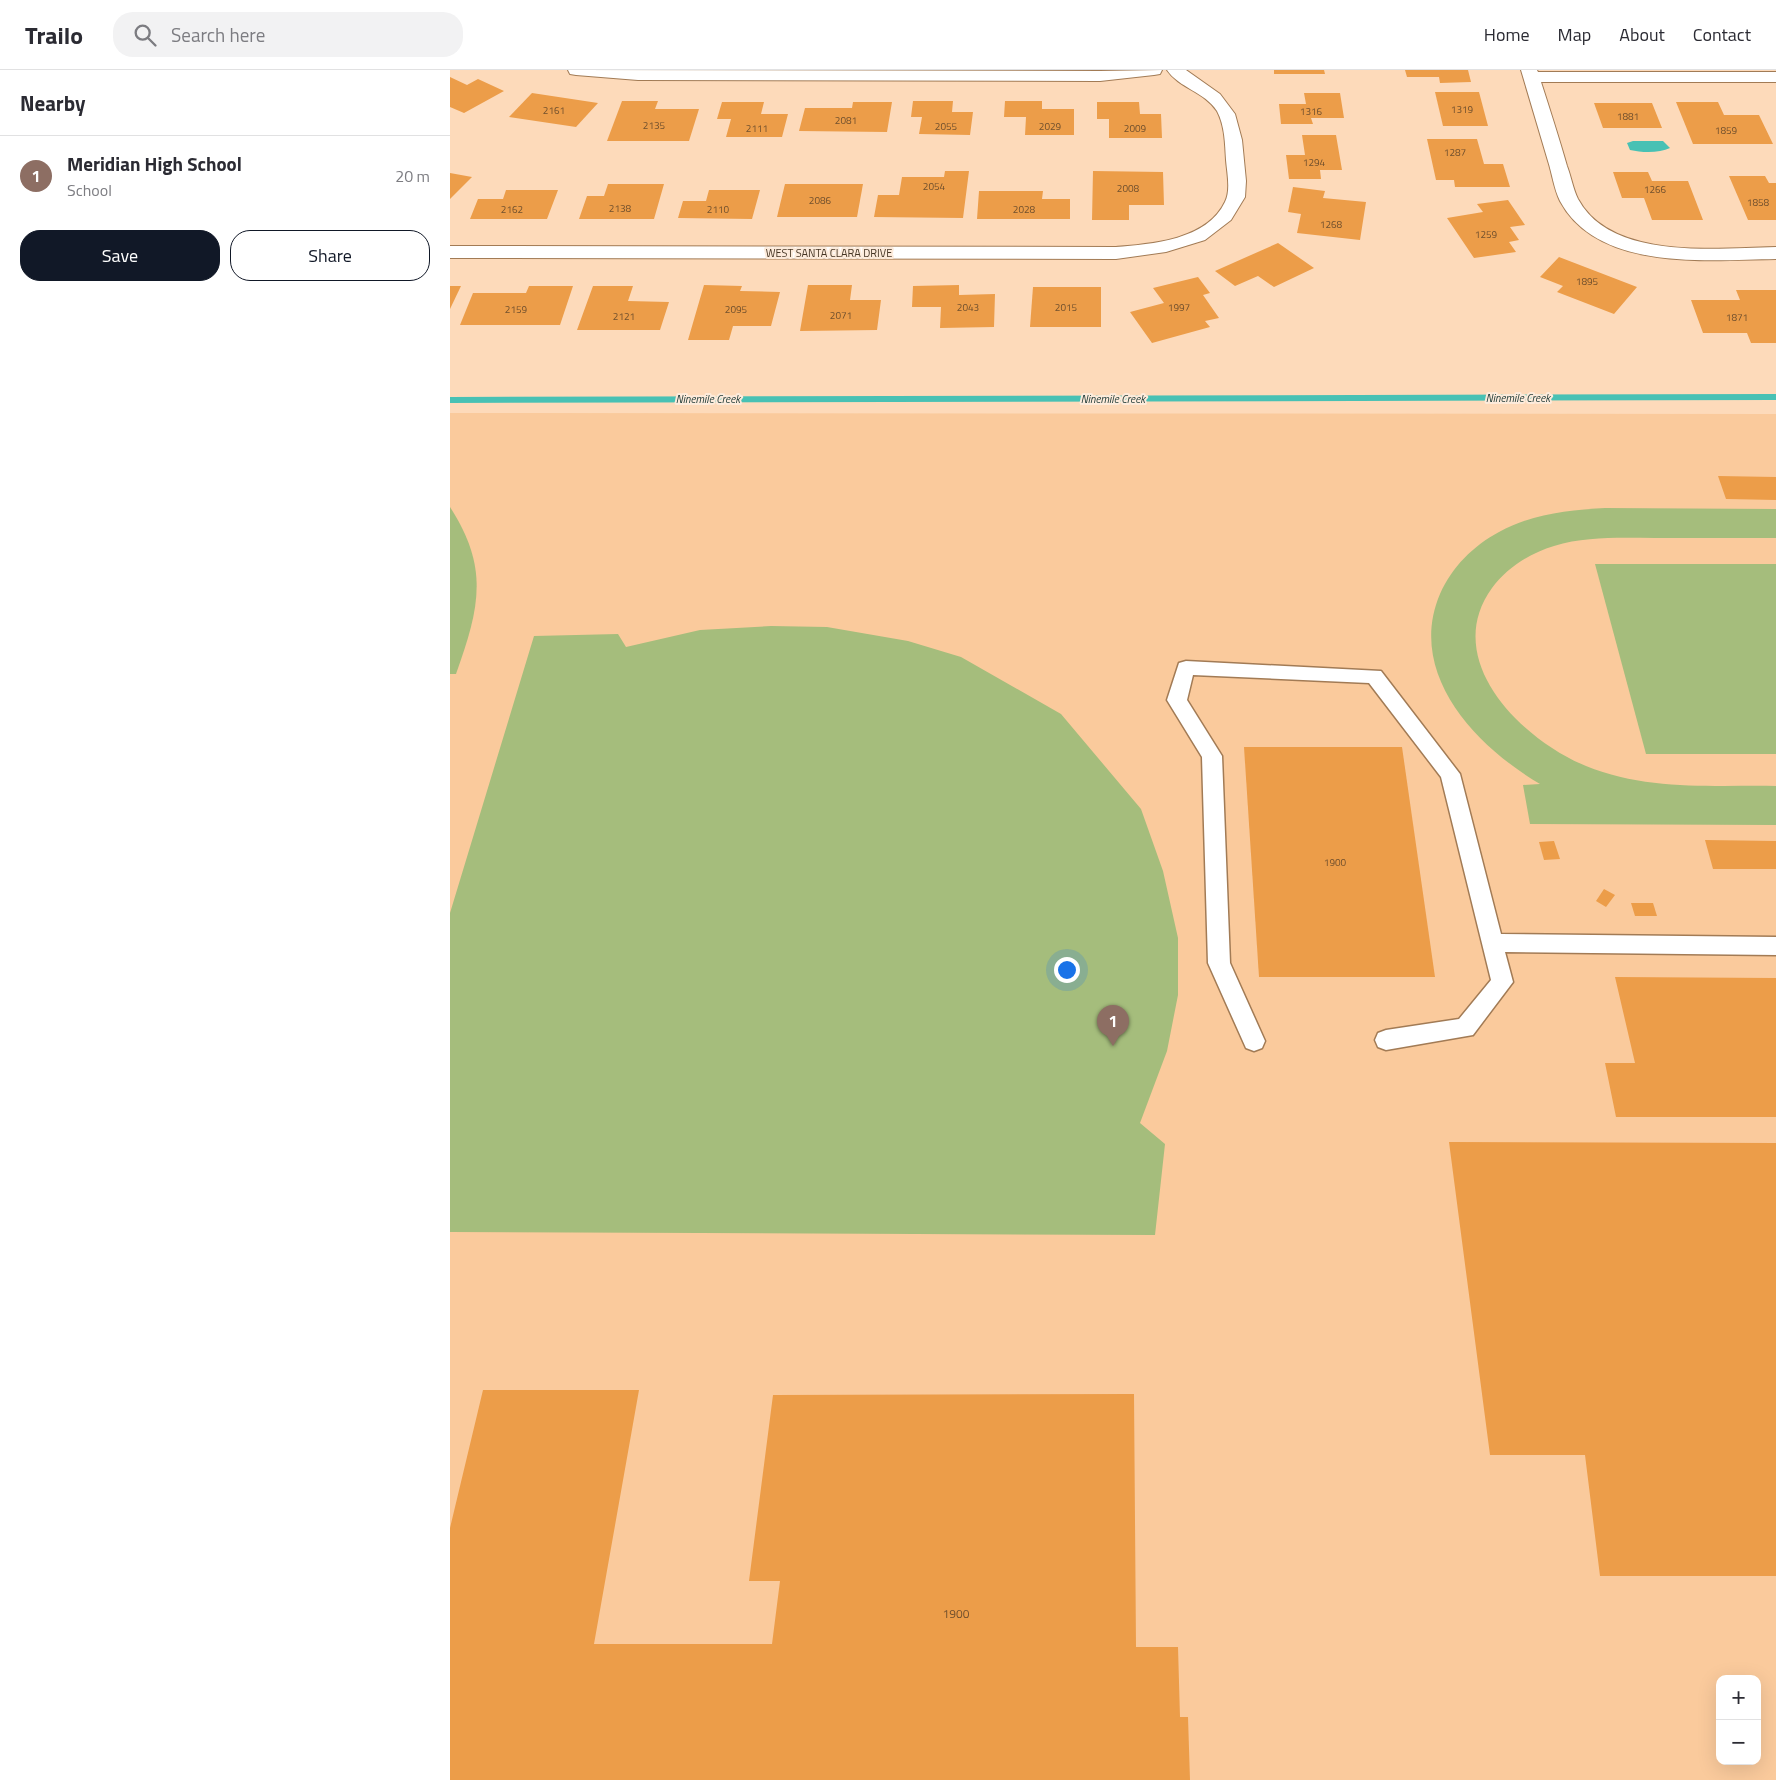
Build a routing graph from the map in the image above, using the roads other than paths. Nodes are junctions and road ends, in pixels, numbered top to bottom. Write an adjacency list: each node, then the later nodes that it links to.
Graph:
1 (576, 70): 2 (street)
2 (1154, 70)
3 (1176, 70): 6 (street, WEST SANTA CLARA DRIVE)
4 (1530, 73): 5 (street); 7 (street)
5 (1776, 77)
6 (450, 252)
7 (1776, 253)
8 (1492, 943): 9 (lane); 10 (lane); 11 (lane)
9 (1776, 946)
10 (1386, 1040)
11 (1254, 1041)

